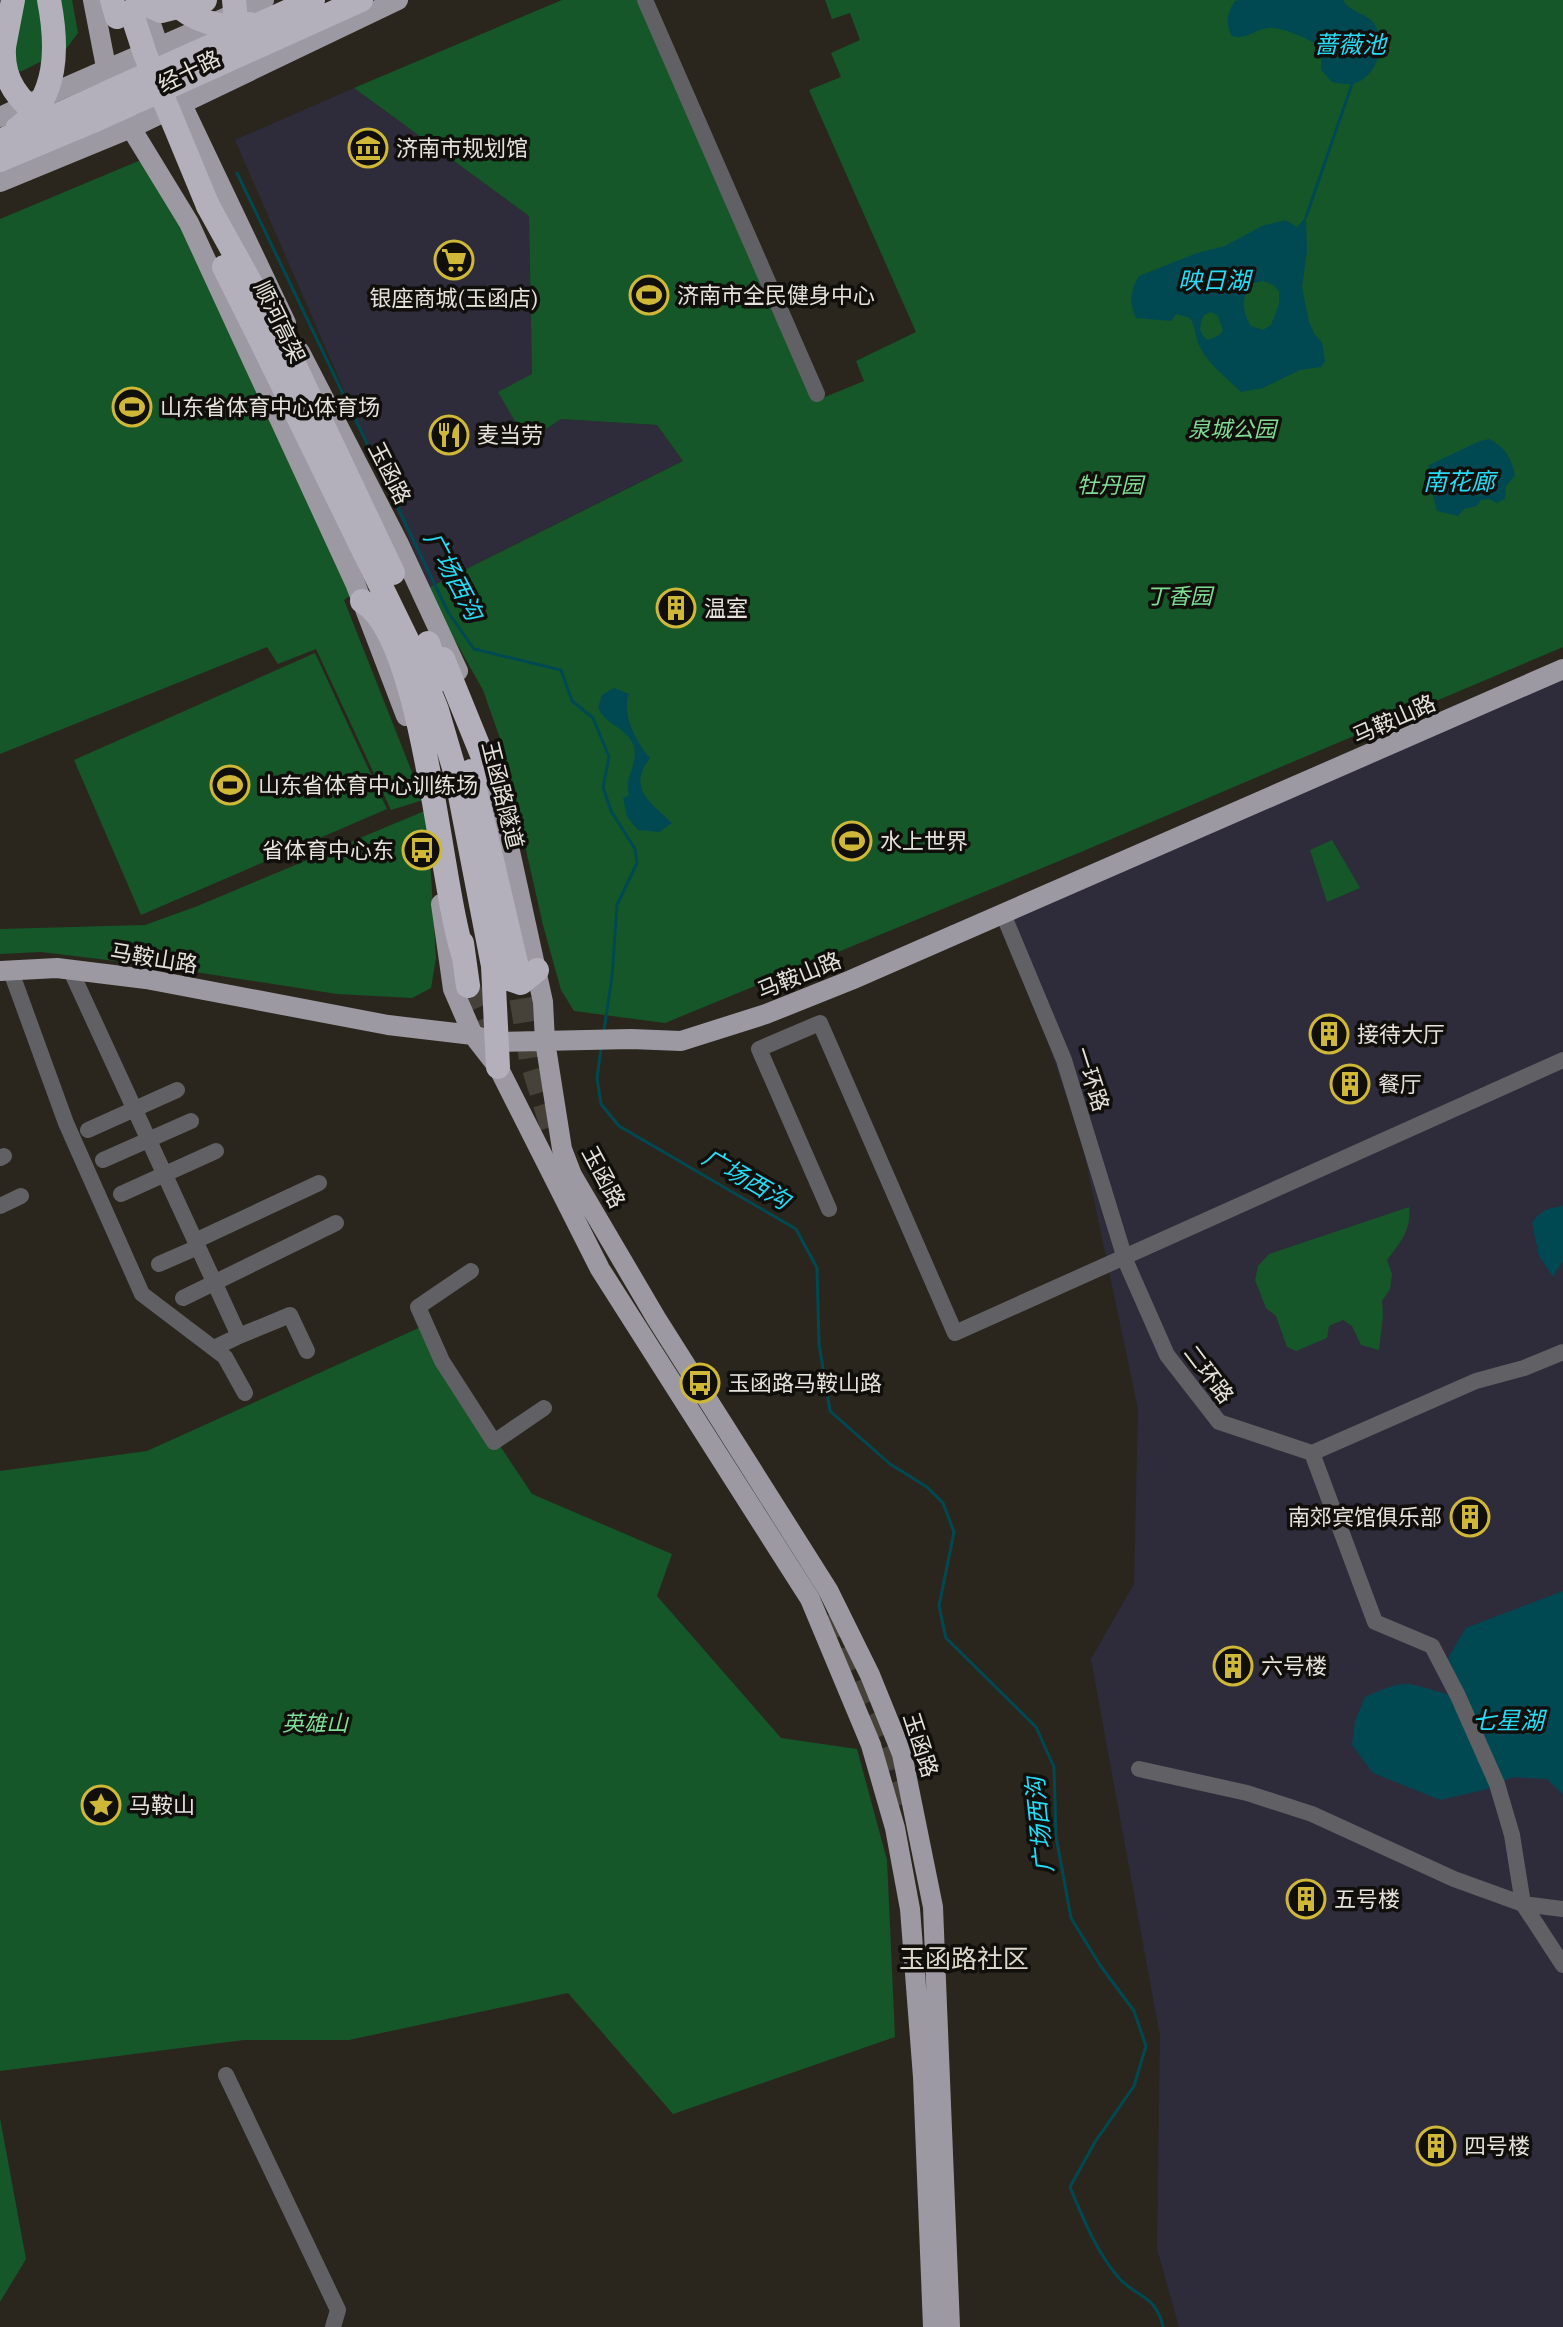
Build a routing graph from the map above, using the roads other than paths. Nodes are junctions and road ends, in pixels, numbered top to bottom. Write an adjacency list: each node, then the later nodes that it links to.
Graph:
1 (13, 0): 17 (highway, bridge)
2 (49, 0): 19 (highway, bridge)
3 (93, 0): 15 (main road, 玉函路)
4 (112, 0): 25 (highway, 顺河高架, bridge)
5 (171, 0): 12 (highway, bridge)
6 (205, 0): 11 (highway)
7 (234, 0): 16 (highway, bridge)
8 (313, 0): 12 (highway, 经十路, bridge)
9 (398, 0): 13 (main road, 经十路)
10 (645, 0): 21 (street)
11 (139, 1): 14 (main road, 玉函路); 25 (highway, 顺河高架, bridge)
12 (277, 6): 13 (main road); 14 (main road, 经十路); 19 (highway, 经十路, bridge)
13 (359, 9): 16 (highway, 经十路, bridge)
14 (158, 48): 15 (main road, 经十路); 16 (main road, 玉函路)
15 (106, 67): 18 (main road, 玉函路); 19 (main road, 经十路)
16 (182, 92): 17 (highway, 经十路, bridge); 18 (main road, 经十路); 22 (main road, 玉函路)
17 (93, 121): 19 (highway, 经十路, bridge)
18 (131, 128): 20 (main road, 经十路); 23 (main road, 玉函路)
19 (0, 140)
20 (0, 182)
21 (817, 394)
22 (372, 492): 23 (main road); 27 (main road, 玉函路)
23 (324, 518): 24 (main road, 玉函路)
24 (362, 601): 30 (highway); 35 (main road, 玉函路)
25 (422, 652): 27 (highway); 29 (highway, 玉函路隧道); 30 (highway); 31 (highway)
26 (1563, 669): 28 (main road, 马鞍山路)
27 (495, 783): 29 (highway); 31 (main road, 玉函路)
28 (1003, 914): 36 (main road, 马鞍山路); 55 (street, 一环路)
29 (509, 929): 31 (highway, 玉函路隧道)
30 (464, 957): 34 (highway)
31 (515, 966): 36 (main road, 玉函路); 37 (highway)
32 (70, 969): 33 (main road, 马鞍山路); 35 (main road, 马鞍山路); 41 (street)
33 (5, 970): 61 (street)
34 (468, 986)
35 (473, 1035): 37 (main road, 马鞍山路); 39 (main road, 玉函路)
36 (545, 1041): 37 (main road, 马鞍山路); 74 (main road, 玉函路)
37 (496, 1042): 39 (highway)
38 (1563, 1060): 55 (street)
39 (498, 1067): 73 (main road, 玉函路)
40 (177, 1090): 41 (street)
41 (134, 1108): 43 (street); 44 (street)
42 (191, 1121): 44 (street)
43 (88, 1130)
44 (149, 1140): 46 (street); 47 (street)
45 (216, 1151): 47 (street)
46 (103, 1160)
47 (164, 1174): 49 (street); 54 (street)
48 (319, 1183): 54 (street)
49 (121, 1194)
50 (21, 1196): 51 (street)
51 (0, 1206)
52 (829, 1209): 55 (street)
53 (336, 1223): 58 (street)
54 (197, 1244): 56 (street); 58 (street)
55 (1125, 1260): 66 (street, 二环路)
56 (159, 1264)
57 (471, 1271): 65 (street)
58 (214, 1283): 59 (street); 60 (street)
59 (183, 1298)
60 (239, 1336): 61 (street); 62 (street)
61 (214, 1348): 64 (street)
62 (307, 1351)
63 (1563, 1352): 66 (street)
64 (245, 1393)
65 (544, 1408)
66 (1312, 1453): 68 (street)
67 (1139, 1769): 68 (street)
68 (1523, 1904): 69 (street); 70 (street)
69 (1563, 1909)
70 (1563, 1965)
71 (226, 2075): 72 (street)
72 (333, 2327)
73 (933, 2327)
74 (950, 2327)

